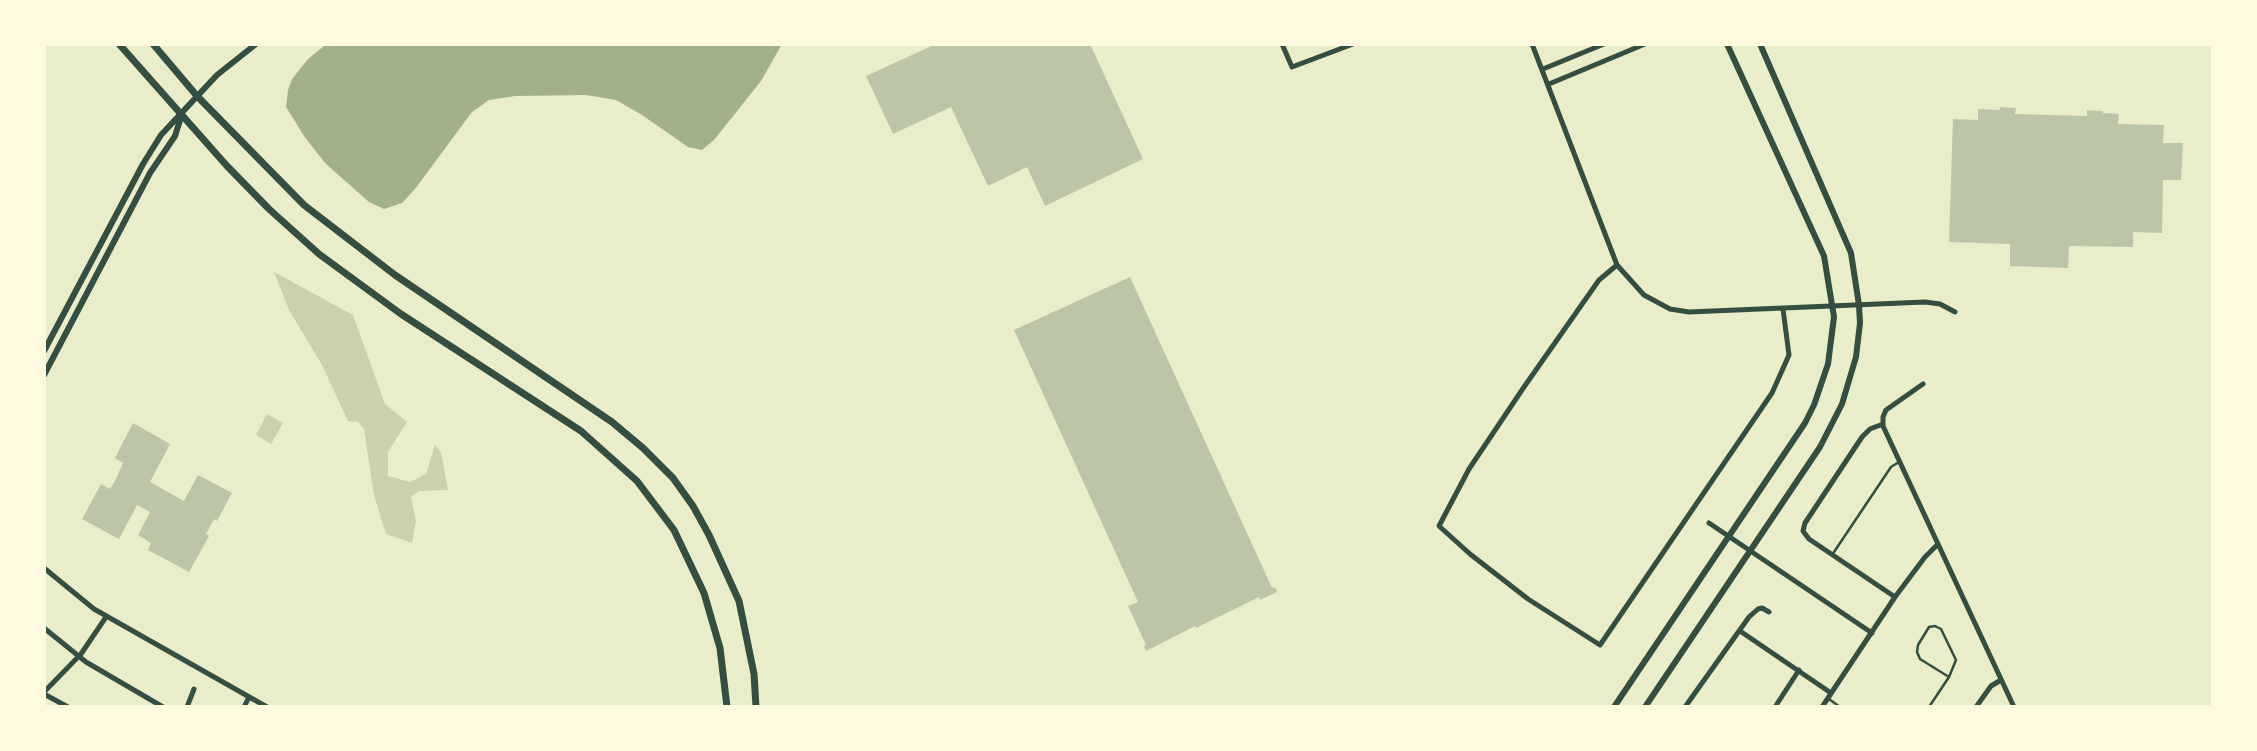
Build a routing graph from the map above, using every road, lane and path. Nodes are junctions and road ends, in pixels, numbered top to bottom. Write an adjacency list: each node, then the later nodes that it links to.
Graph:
1 (120, 44): 14 (main road)
2 (153, 44): 13 (main road)
3 (256, 44): 13 (street)
4 (1282, 44): 5 (street)
5 (1353, 44)
6 (1532, 44): 11 (street)
7 (1604, 44): 11 (street)
8 (1645, 44): 12 (street)
9 (1727, 44): 17 (street)
10 (1760, 44): 16 (street)
11 (1543, 69): 12 (street)
12 (1549, 84): 15 (street)
13 (197, 96): 14 (street); 51 (main road)
14 (181, 115): 20 (street); 21 (street); 50 (main road)
15 (1617, 265): 18 (street); 18 (street)
16 (1859, 305): 17 (street); 19 (street); 28 (street)
17 (1833, 306): 18 (street); 26 (street)
18 (1783, 309)
19 (1955, 312)
20 (44, 351)
21 (44, 375)
22 (1923, 384): 23 (street)
23 (1883, 424): 24 (street); 29 (street)
24 (1900, 461): 27 (street); 29 (lane)
25 (1709, 523): 26 (street)
26 (1729, 536): 28 (street); 52 (street)
27 (1938, 544): 31 (street); 40 (street)
28 (1750, 550): 36 (street); 53 (street)
29 (1832, 555): 31 (street)
30 (44, 568): 33 (street)
31 (1895, 597): 36 (street)
32 (1769, 612): 35 (street)
33 (106, 617): 37 (street); 44 (street)
34 (44, 628): 37 (street)
35 (1740, 631): 38 (street); 54 (street)
36 (1872, 633): 43 (street)
37 (78, 656): 42 (street); 46 (street)
38 (1799, 670): 43 (street); 55 (street)
39 (1949, 677): 39 (lane); 58 (lane)
40 (2001, 680): 59 (street); 60 (street)
41 (194, 689): 47 (street)
42 (44, 693): 45 (street)
43 (1830, 696): 56 (street); 57 (lane)
44 (249, 697): 48 (street); 49 (street)
45 (68, 707)
46 (163, 707)
47 (187, 707)
48 (244, 707)
49 (267, 707)
50 (727, 707)
51 (757, 707)
52 (1614, 707)
53 (1644, 707)
54 (1685, 707)
55 (1775, 707)
56 (1822, 707)
57 (1840, 707)
58 (1929, 707)
59 (1976, 707)
60 (2014, 707)

